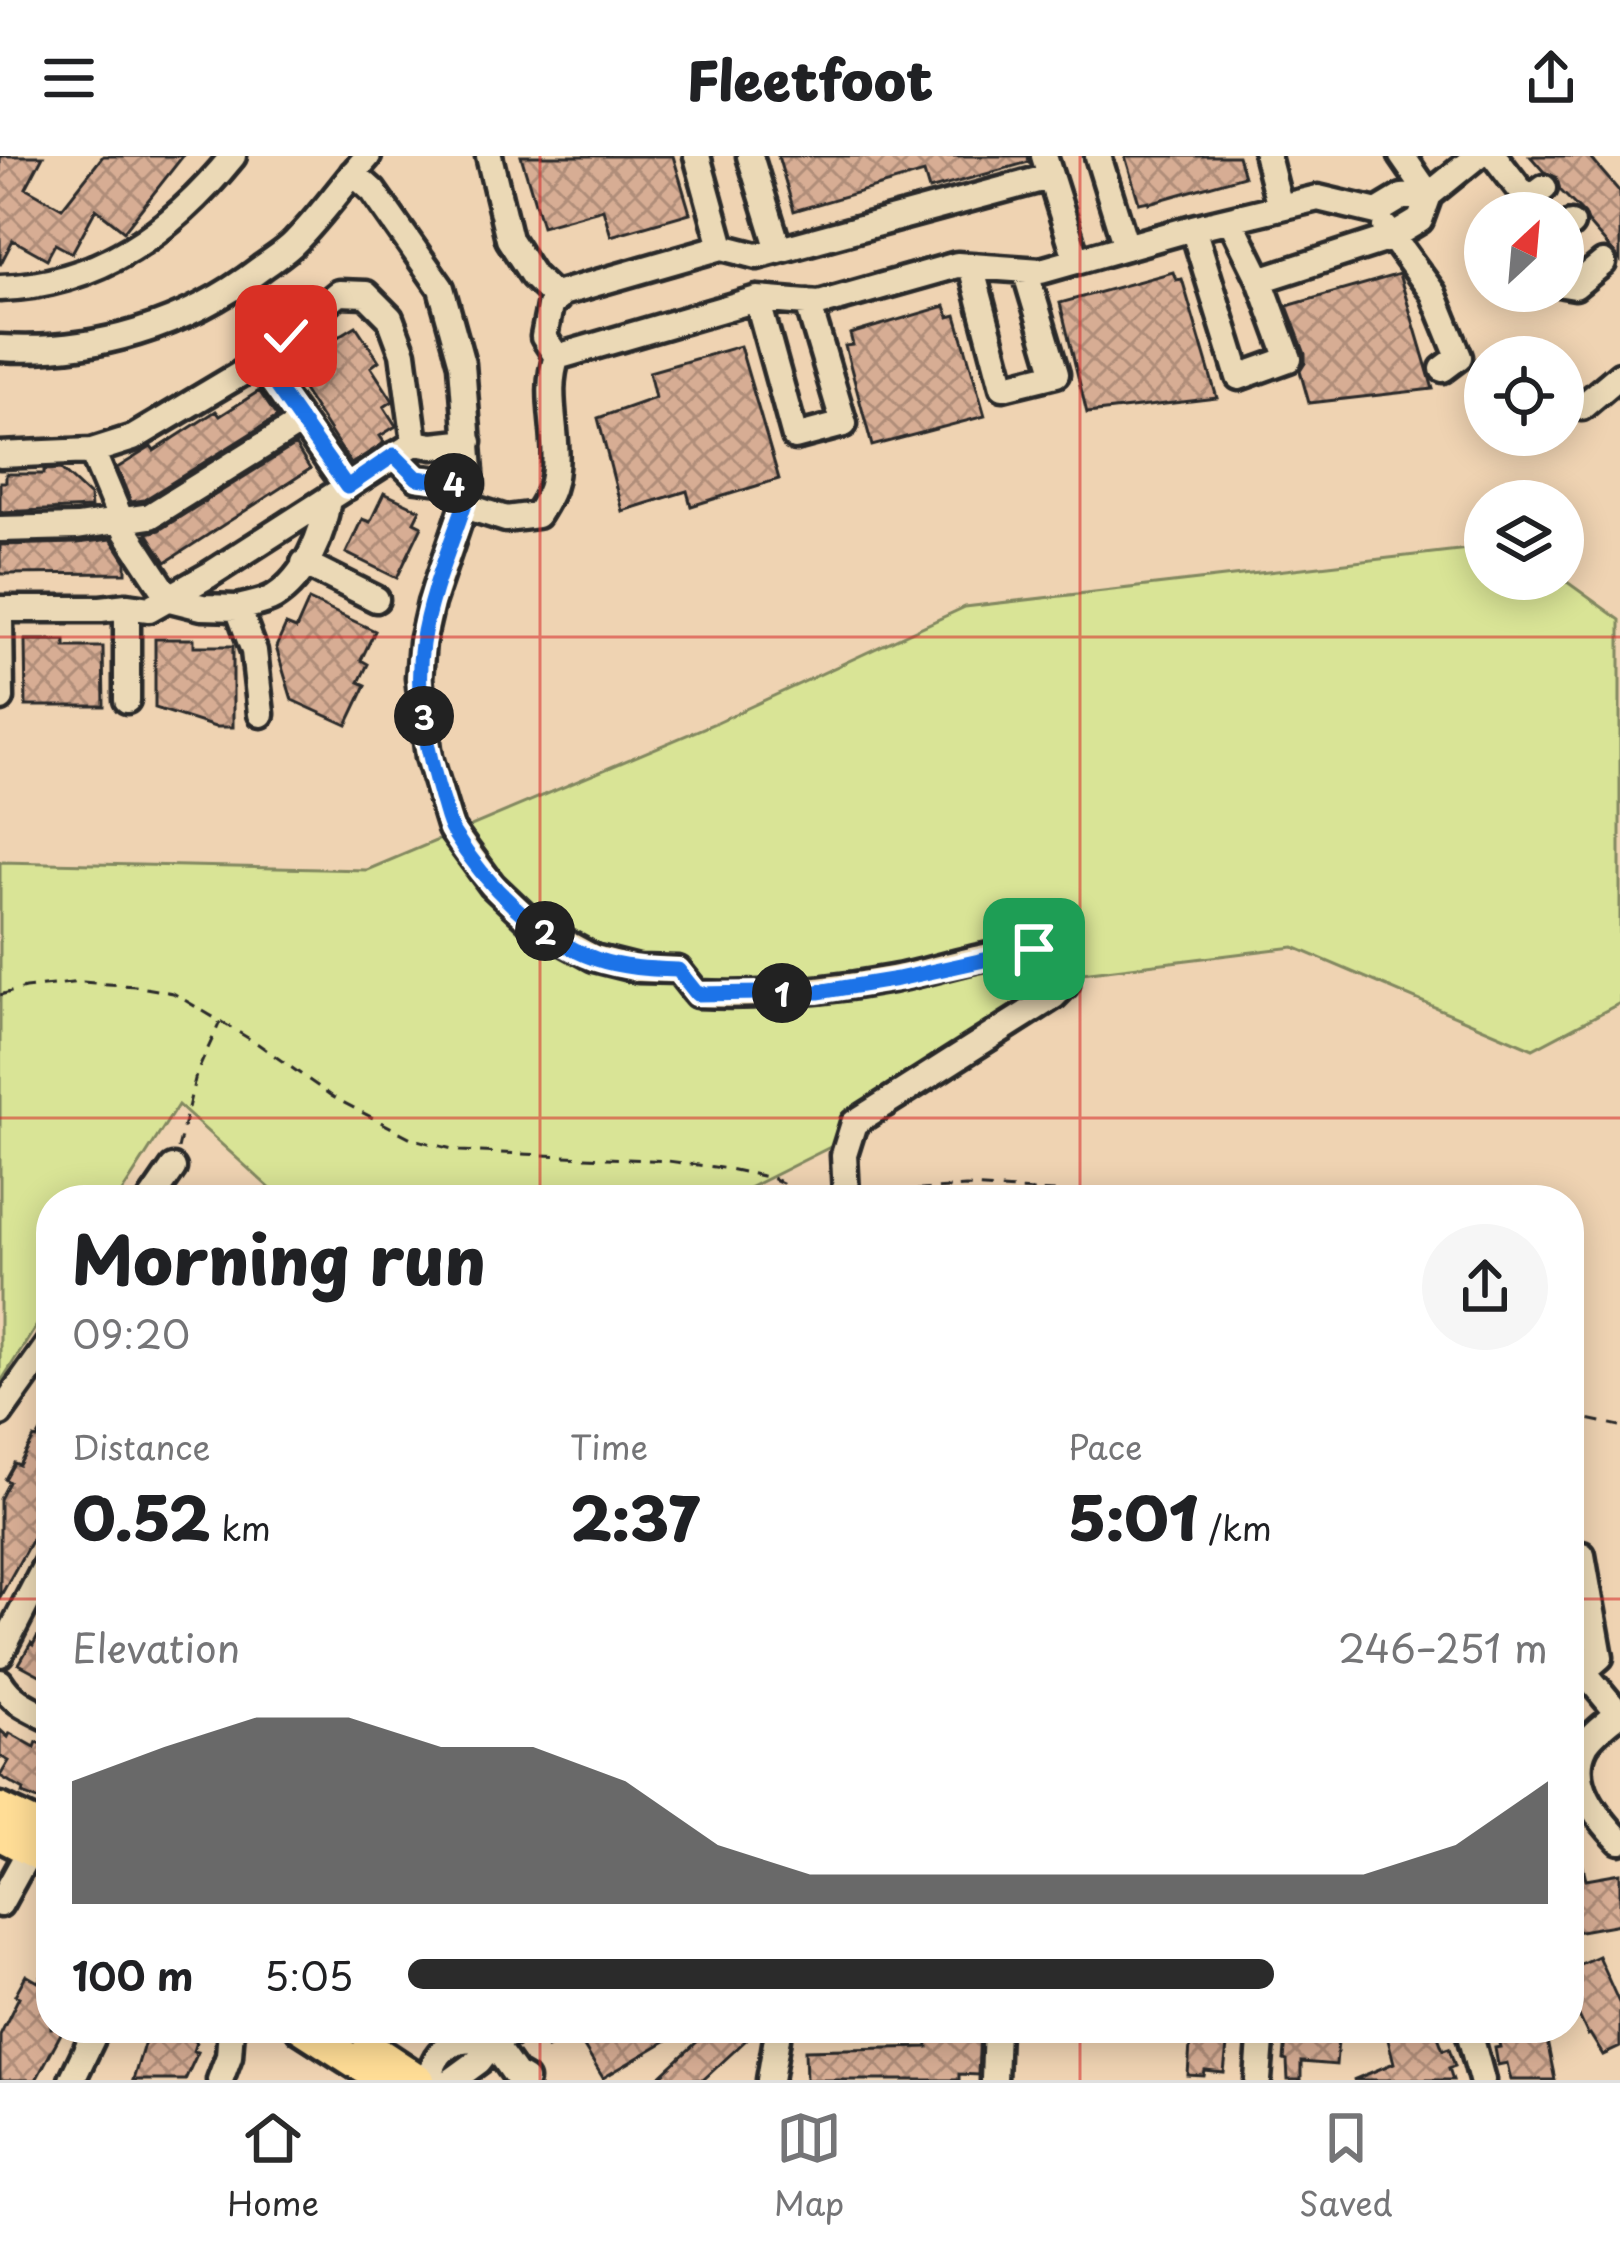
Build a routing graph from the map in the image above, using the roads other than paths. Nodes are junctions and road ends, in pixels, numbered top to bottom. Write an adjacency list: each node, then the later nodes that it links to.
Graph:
1 (233, 156): 28 (street)
2 (489, 156): 29 (street)
3 (697, 156): 19 (street)
4 (750, 156): 21 (street)
5 (1098, 156): 20 (street)
6 (1267, 156): 14 (street)
7 (1402, 156): 13 (street)
8 (1477, 156): 13 (street)
9 (1494, 156): 12 (street)
10 (360, 165): 32 (street); 39 (street)
11 (1046, 166): 21 (street); 22 (street)
12 (1521, 192)
13 (1429, 195): 15 (street); 18 (street)
14 (1280, 207): 15 (street); 16 (street)
15 (1377, 212): 18 (street)
16 (1231, 220): 17 (street); 27 (street)
17 (1193, 228): 20 (street); 27 (street)
18 (1390, 238): 27 (street); 35 (street)
19 (722, 247): 21 (street); 29 (street)
20 (1126, 247): 22 (street)
21 (768, 253): 30 (street)
22 (1076, 261): 25 (street)
23 (1603, 262): 26 (street)
24 (970, 266): 25 (street); 25 (street); 31 (street)
25 (1025, 270)
26 (1584, 278)
27 (1260, 280)
28 (0, 289)
29 (557, 299): 33 (street)
30 (763, 299): 31 (street); 31 (street); 33 (street)
31 (808, 303)
32 (0, 348)
33 (557, 357): 44 (street)
34 (259, 362): 38 (street); 40 (street); 41 (street)
35 (1443, 369)
36 (1620, 375): 37 (street)
37 (1584, 405)
38 (301, 422): 43 (street); 45 (street)
39 (469, 442): 40 (street); 44 (street)
40 (405, 449): 43 (street); 44 (street)
41 (92, 451): 42 (street); 45 (street)
42 (0, 455)
43 (337, 493): 47 (street); 48 (street)
44 (468, 496): 59 (street)
45 (122, 522): 46 (street); 48 (street)
46 (0, 529)
47 (304, 563): 49 (street); 51 (street)
48 (170, 598): 50 (street); 51 (street)
49 (376, 599)
50 (127, 606): 52 (street); 55 (street)
51 (238, 608): 56 (street)
52 (0, 609)
53 (0, 619): 54 (street)
54 (2, 698)
55 (127, 700)
56 (261, 714)
57 (173, 1168): 58 (street)
58 (161, 1185)
59 (848, 1185)
60 (36, 1362): 61 (street)
61 (0, 1413)
62 (1584, 1566): 65 (street)
63 (36, 1600): 64 (street)
64 (0, 1654)
65 (1584, 1671)
66 (0, 1682): 68 (street)
67 (1584, 1685): 69 (street)
68 (36, 1712)
69 (1619, 1713): 70 (street)
70 (1584, 1750)
71 (1584, 1790): 76 (street)
72 (0, 1809): 73 (main road)
73 (36, 1834)
74 (0, 1835): 75 (main road)
75 (36, 1840)
76 (1620, 1841)
77 (36, 1856): 78 (street)
78 (0, 1904)
79 (90, 2043): 89 (street)
80 (230, 2043): 90 (street)
81 (325, 2043): 91 (main road)
82 (363, 2043): 92 (main road)
83 (452, 2043): 93 (street)
84 (493, 2043): 94 (street); 95 (street)
85 (776, 2043): 96 (street)
86 (995, 2043): 97 (street)
87 (1261, 2043): 98 (street)
88 (1472, 2043): 99 (street)
89 (72, 2080)
90 (220, 2080)
91 (383, 2080)
92 (419, 2080)
93 (430, 2080)
94 (453, 2080)
95 (525, 2080)
96 (770, 2080)
97 (994, 2080)
98 (1258, 2080)
99 (1482, 2080)

